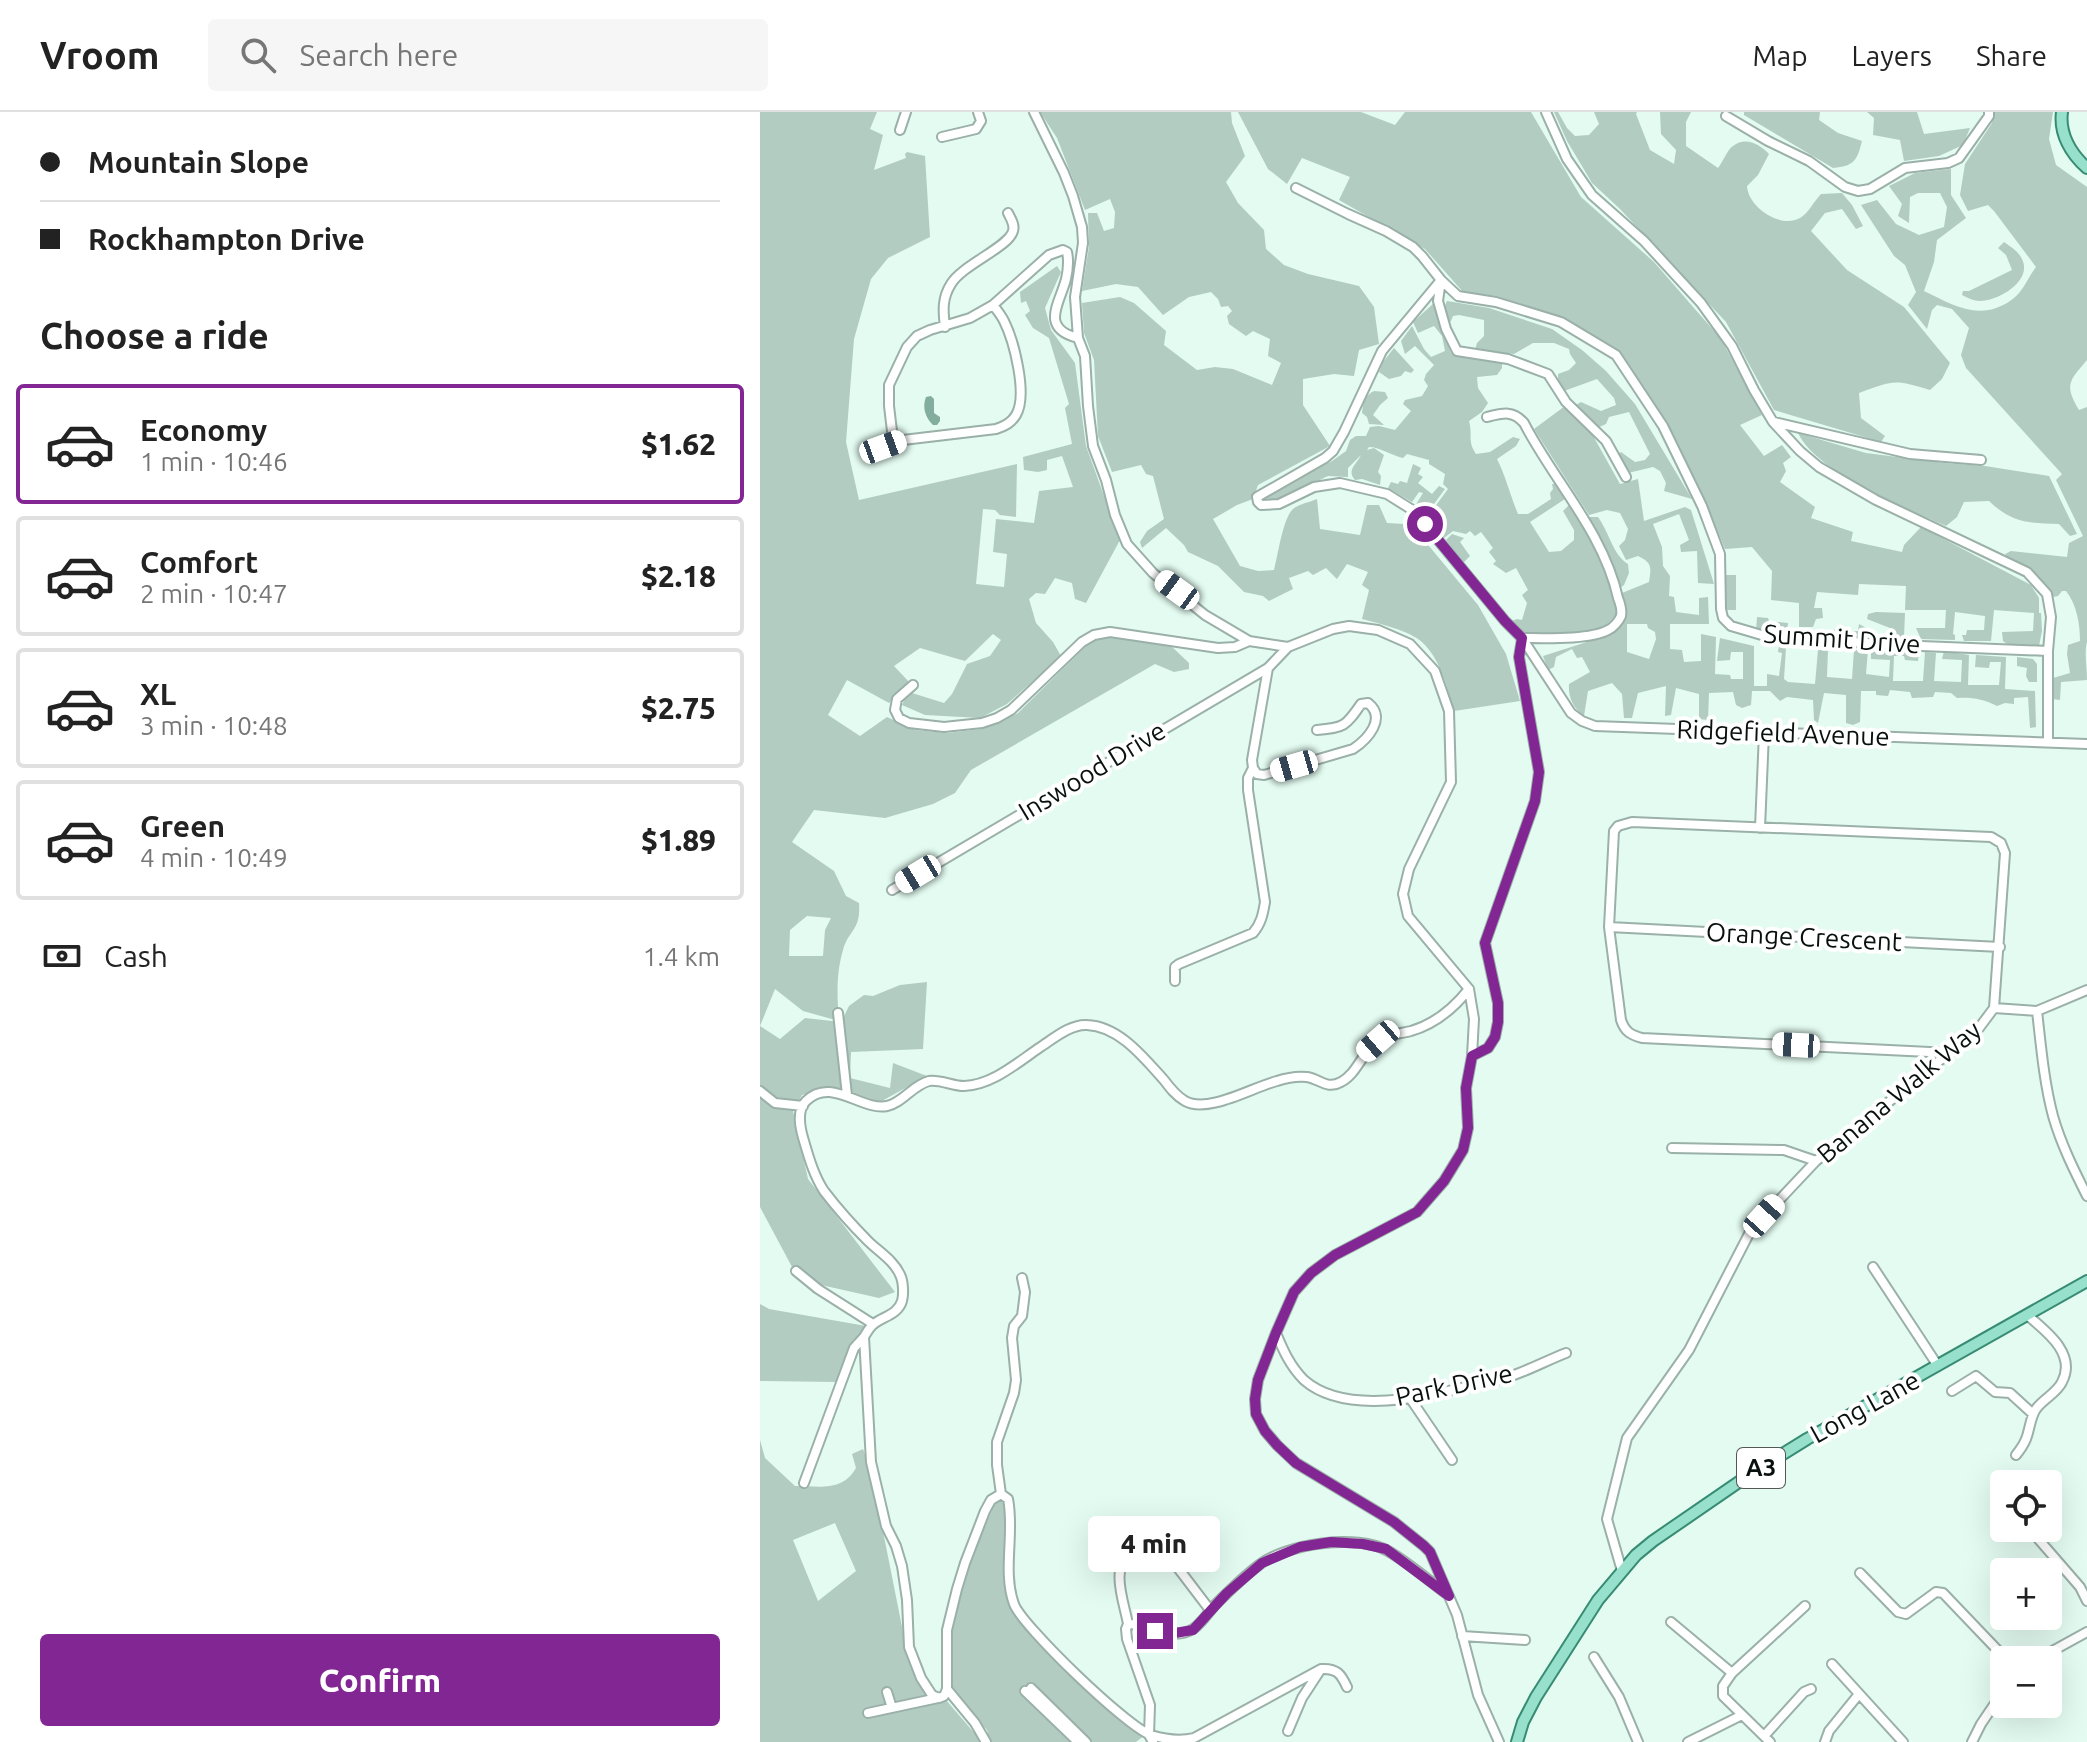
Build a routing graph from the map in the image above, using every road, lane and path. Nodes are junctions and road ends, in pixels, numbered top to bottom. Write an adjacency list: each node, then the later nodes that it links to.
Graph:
1 (906, 112): 8 (street)
2 (978, 112): 9 (street)
3 (1034, 112): 16 (street)
4 (1546, 112): 18 (street)
5 (1989, 112): 7 (street)
6 (2062, 112): 10 (main road)
7 (1726, 116)
8 (900, 130)
9 (942, 137)
10 (2087, 168)
11 (1296, 188): 13 (street, Summit Drive)
12 (1008, 213): 15 (street)
13 (1441, 280): 22 (street); 23 (street); 26 (street, Summit Drive)
14 (993, 305): 15 (street); 16 (street); 20 (street)
15 (945, 327): 19 (street)
16 (1078, 338): 24 (street)
17 (1487, 417): 23 (street)
18 (1773, 422): 21 (street); 26 (street)
19 (892, 431)
20 (883, 447)
21 (1981, 460)
22 (1626, 477)
23 (1522, 638): 30 (street, Ridgefield Avenue); 45 (street)
24 (1249, 641): 25 (street); 28 (street)
25 (1288, 647): 27 (street, Inswood Drive); 39 (street)
26 (2048, 651): 31 (street)
27 (1268, 668): 33 (street); 35 (street, Inswood Drive)
28 (913, 685)
29 (1317, 730): 33 (street)
30 (1764, 733): 31 (street, Ridgefield Avenue); 34 (street)
31 (2048, 742): 32 (street, Ridgefield Avenue)
32 (2087, 744)
33 (1253, 768): 38 (street)
34 (1760, 828): 36 (street, Banana Walk Way); 37 (street, Banana Walk Way)
35 (892, 890)
36 (1609, 927): 37 (street, Orange Crescent); 44 (street)
37 (2000, 947): 41 (street, Banana Walk Way)
38 (1175, 981)
39 (1469, 989): 45 (street); 47 (street)
40 (2087, 990): 42 (street)
41 (1994, 1008): 42 (street); 44 (street, Banana Walk Way)
42 (2037, 1011): 51 (street)
43 (838, 1013): 47 (street)
44 (1950, 1053): 50 (street, Banana Walk Way)
45 (1472, 1056): 58 (street)
46 (760, 1091): 48 (street)
47 (847, 1095): 48 (street)
48 (803, 1106): 57 (street)
49 (1672, 1148): 50 (street)
50 (1816, 1161): 72 (street, Banana Walk Way)
51 (2087, 1196)
52 (1873, 1267): 61 (street)
53 (796, 1271): 57 (street)
54 (1022, 1278): 68 (street)
55 (2087, 1281): 56 (main road, Long Lane / A3)
56 (2027, 1315): 61 (main road, Long Lane / A3); 64 (street)
57 (873, 1324): 59 (street)
58 (1276, 1333): 63 (street, Park Drive); 74 (street)
59 (864, 1337): 67 (street); 94 (street)
60 (1566, 1353): 63 (street, Park Drive)
61 (1938, 1366): 72 (main road, Long Lane / A3)
62 (1952, 1391): 64 (street)
63 (1410, 1398): 66 (street)
64 (2033, 1414): 65 (street)
65 (2016, 1455)
66 (1452, 1460)
67 (804, 1483)
68 (1001, 1494): 90 (street); 100 (street)
69 (1158, 1539): 77 (street)
70 (2041, 1542): 75 (street)
71 (1130, 1552): 79 (street)
72 (1622, 1571): 107 (main road, Long Lane / A3)
73 (1860, 1573): 83 (street)
74 (1449, 1596): 77 (street); 81 (street)
75 (2087, 1601)
76 (1805, 1606): 88 (street)
77 (1210, 1610): 79 (street)
78 (1671, 1622): 88 (street)
79 (1128, 1624): 100 (street)
80 (2087, 1632): 84 (street)
81 (1462, 1636): 82 (street); 106 (street)
82 (1525, 1640)
83 (1994, 1646)
84 (2062, 1646)
85 (1594, 1657): 108 (street)
86 (1832, 1664): 93 (street)
87 (1321, 1669): 89 (street); 99 (street); 100 (street)
88 (1732, 1673): 98 (street)
89 (1347, 1687)
90 (947, 1689): 94 (street); 103 (street)
91 (1811, 1689): 101 (street)
92 (887, 1692): 95 (street)
93 (1859, 1694): 110 (street); 111 (street)
94 (939, 1698): 95 (street)
95 (892, 1708): 97 (street)
96 (1990, 1711): 112 (street)
97 (868, 1713)
98 (1742, 1715): 101 (street); 109 (street)
99 (1288, 1731)
100 (1151, 1738): 102 (street)
101 (1768, 1739)
102 (1139, 1741)
103 (986, 1742)
104 (1078, 1742): 105 (street)
105 (1086, 1742)
106 (1499, 1742)
107 (1517, 1742)
108 (1638, 1742)
109 (1688, 1742)
110 (1825, 1742)
111 (1903, 1742)
112 (1972, 1742)

